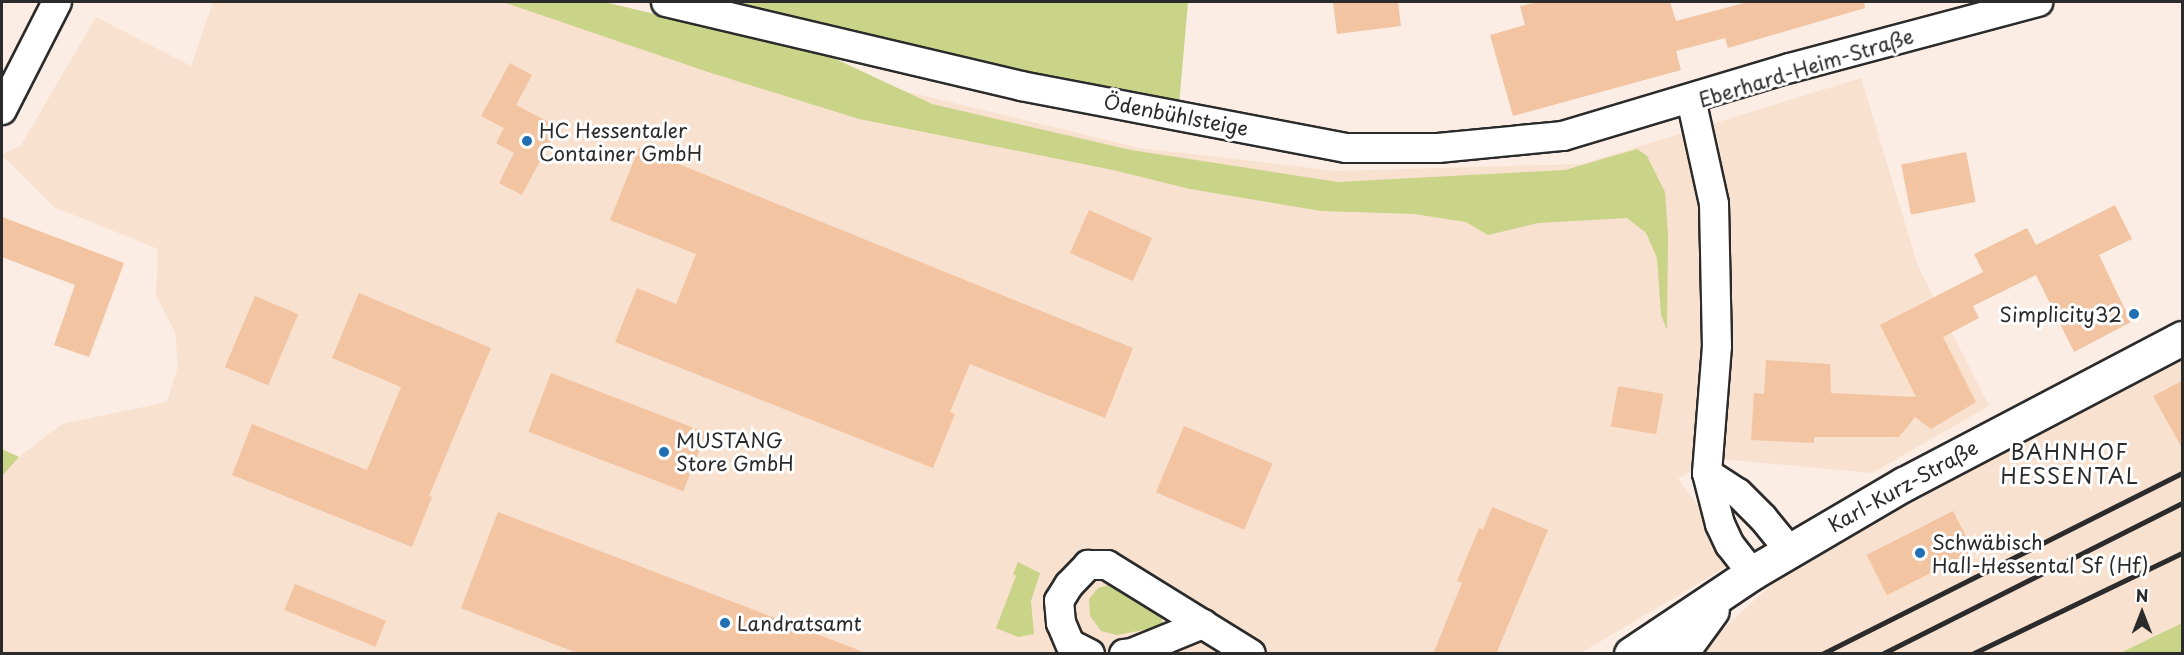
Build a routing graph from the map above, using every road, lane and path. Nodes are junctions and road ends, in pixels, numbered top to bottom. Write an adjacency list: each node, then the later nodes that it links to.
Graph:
1 (57, 2): 5 (street)
2 (666, 2): 4 (street, Ödenbühlsteige)
3 (2038, 2): 4 (street, Eberhard-Heim-Straße)
4 (1691, 99): 7 (street, Eberhard-Heim-Straße)
5 (2, 110)
6 (2182, 338): 8 (main road, Karl-Kurz-Straße)
7 (1707, 473): 8 (street); 9 (street, Eberhard-Heim-Straße)
8 (1790, 551): 9 (main road, Karl-Kurz-Straße)
9 (1752, 573): 10 (main road, Karl-Kurz-Straße)
10 (1724, 594): 15 (main road, Karl-Kurz-Straße); 16 (main road, Karl-Kurz-Straße)
11 (1203, 624): 12 (street); 13 (street); 14 (street)
12 (1090, 654)
13 (1124, 654)
14 (1251, 654)
15 (1631, 654)
16 (1680, 654)

